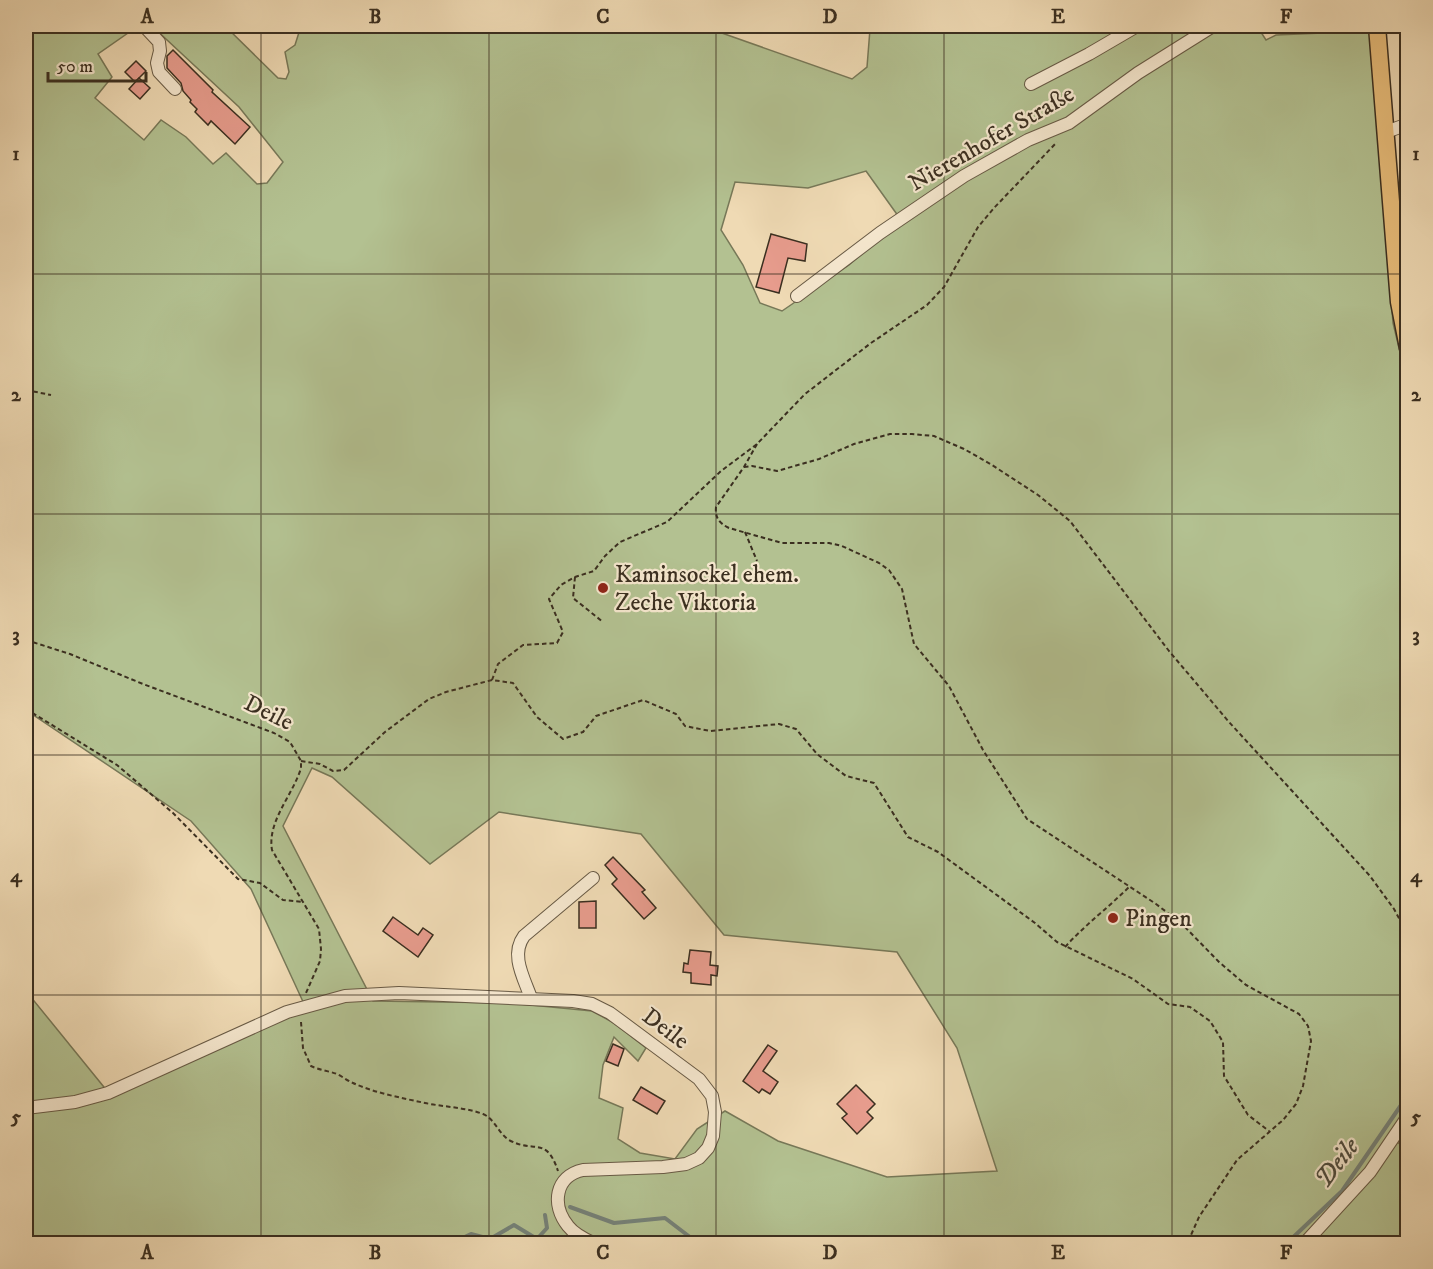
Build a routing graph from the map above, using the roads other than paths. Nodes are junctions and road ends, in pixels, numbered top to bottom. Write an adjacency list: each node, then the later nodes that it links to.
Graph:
1 (144, 26): 8 (street)
2 (1137, 26): 7 (street)
3 (1213, 26): 11 (street, Nierenhofer Straße)
4 (1350, 26): 6 (street)
5 (1377, 26): 10 (main road)
6 (1334, 27)
7 (1031, 84)
8 (175, 89)
9 (1407, 123): 10 (street)
10 (1386, 132): 12 (main road)
11 (797, 296)
12 (1407, 348)
13 (593, 878): 14 (street)
14 (531, 998): 15 (street, Deile); 17 (street, Deile)
15 (26, 1108)
16 (1407, 1116): 18 (street)
17 (596, 1244)
18 (1304, 1244)

